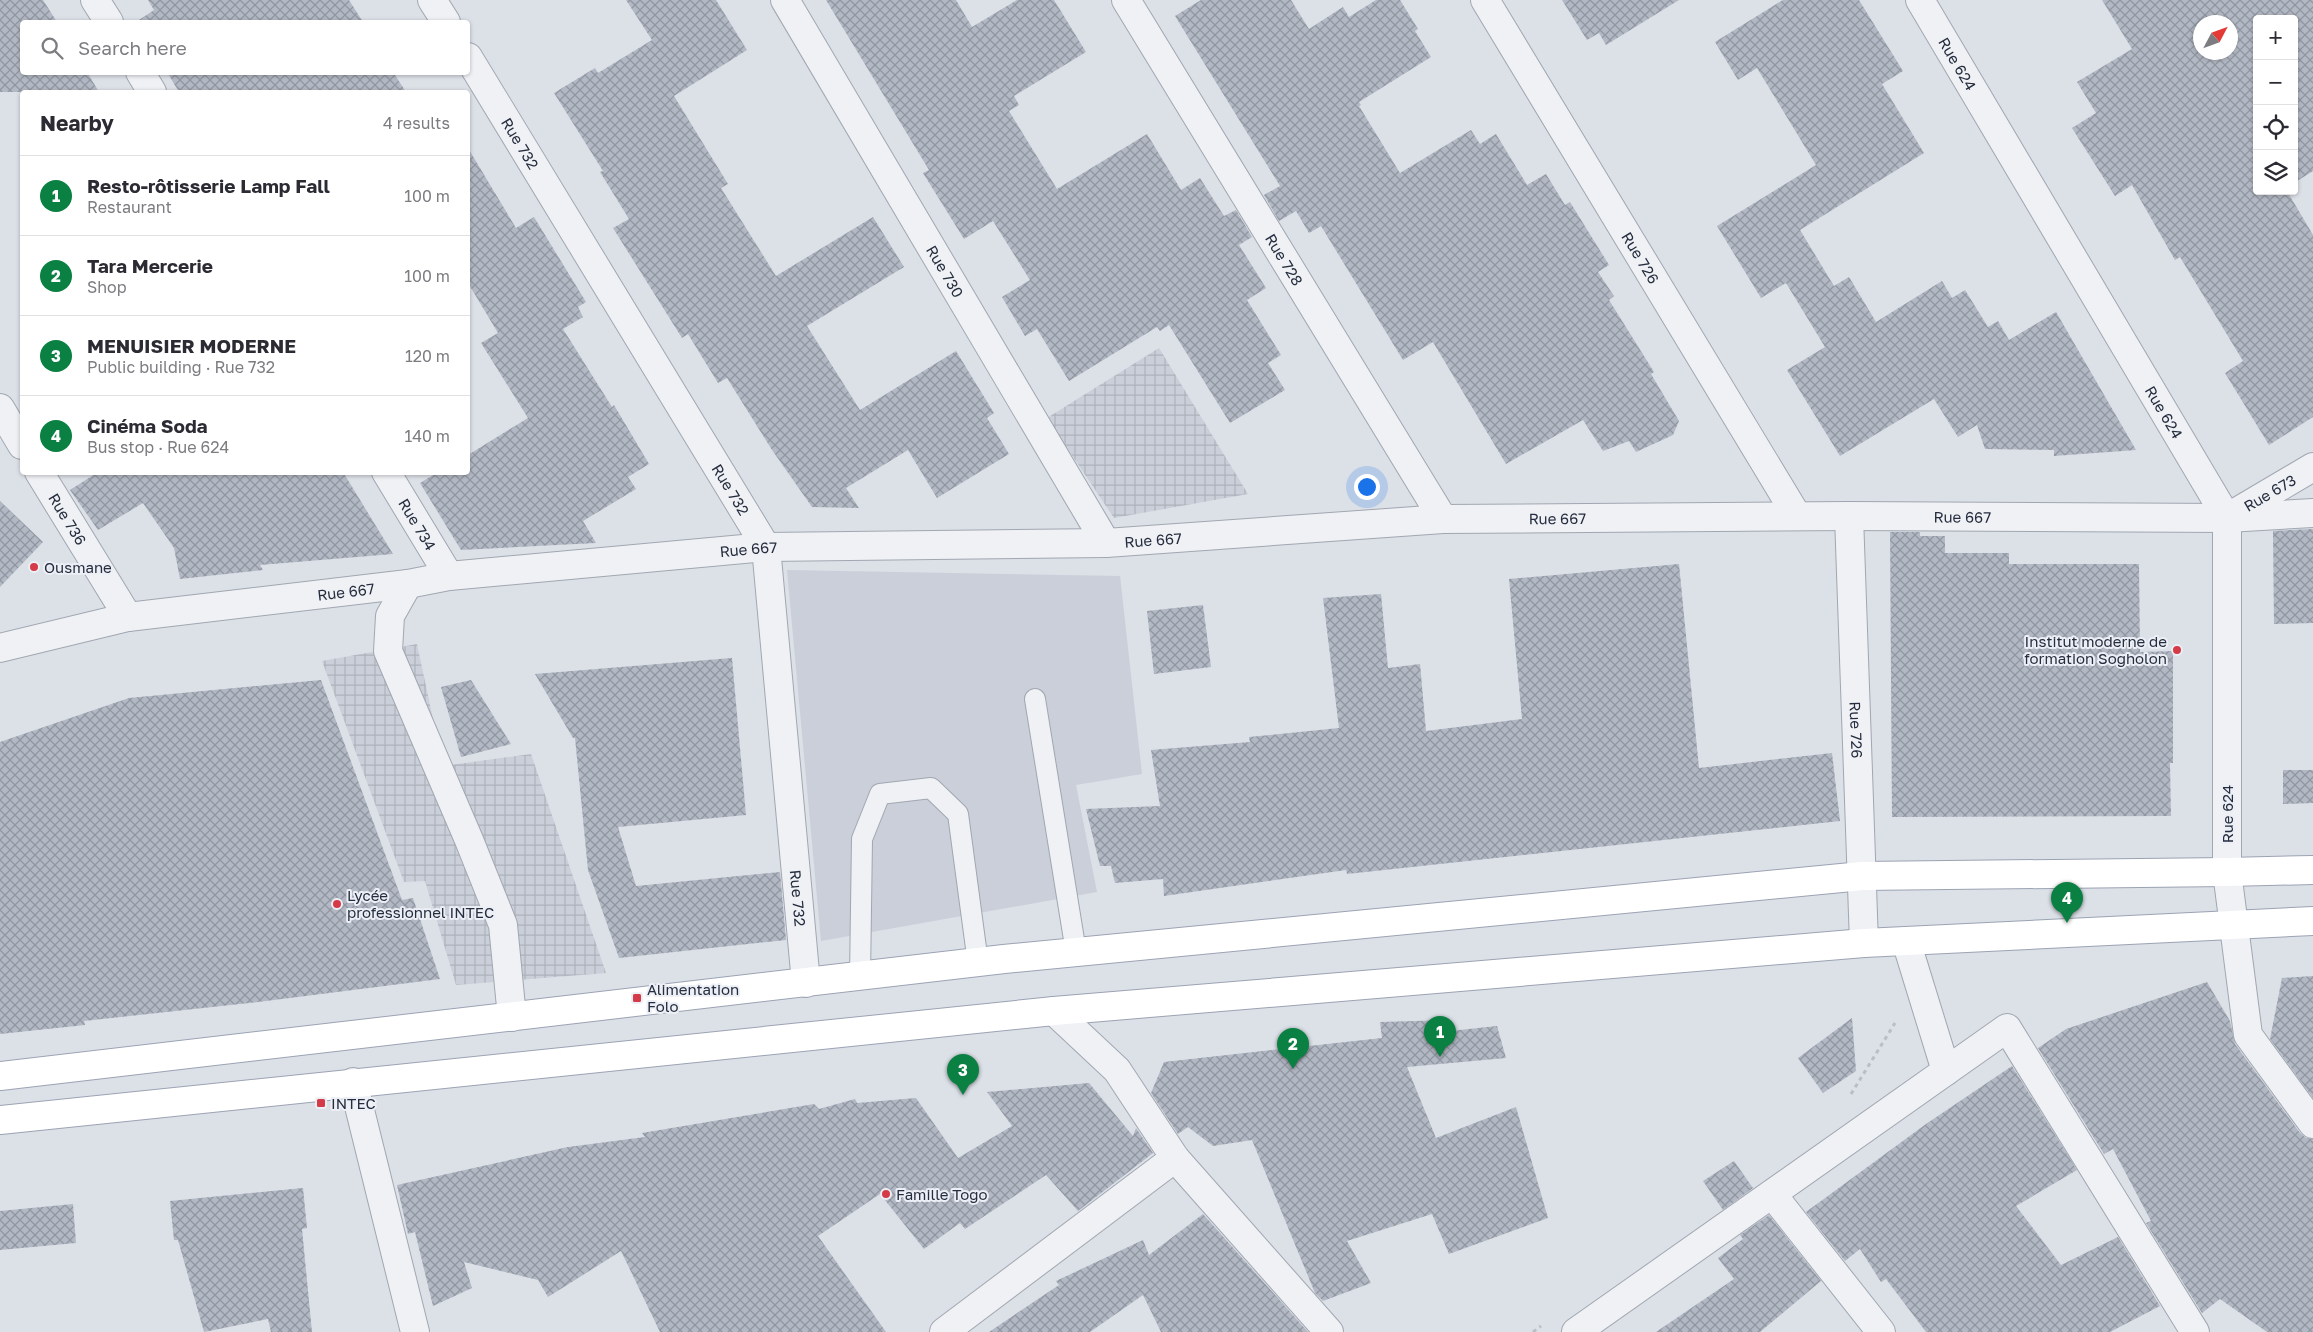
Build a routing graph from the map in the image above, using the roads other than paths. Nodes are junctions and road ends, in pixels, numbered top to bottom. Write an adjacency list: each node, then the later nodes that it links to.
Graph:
1 (95, 0): 7 (street)
2 (432, 0): 8 (street)
3 (785, 0): 22 (street, Rue 730)
4 (1126, 0): 20 (street, Rue 728)
5 (1485, 0): 18 (street, Rue 726)
6 (1920, 0): 21 (street, Rue 624)
7 (108, 20)
8 (445, 20)
9 (470, 61): 23 (street, Rue 732)
10 (142, 75): 11 (street)
11 (151, 90)
12 (0, 408): 13 (street)
13 (20, 442)
14 (2313, 467): 21 (street, Rue 673)
15 (41, 475): 26 (street, Rue 736)
16 (388, 475): 24 (street, Rue 734)
17 (2313, 513): 21 (street, Rue 667)
18 (1797, 516): 19 (street, Rue 667); 20 (street, Rue 667)
19 (1849, 516): 21 (street, Rue 667); 31 (street, Rue 726)
20 (1443, 518): 22 (street, Rue 667)
21 (2227, 518): 30 (street, Rue 624)
22 (1106, 543): 23 (street, Rue 667)
23 (766, 547): 24 (street, Rue 667); 39 (street, Rue 732)
24 (450, 576): 25 (street, Rue 667)
25 (408, 584): 26 (street, Rue 667); 41 (street)
26 (128, 617): 27 (street, Rue 667)
27 (0, 648)
28 (1035, 699): 36 (lane)
29 (2313, 870): 30 (main road)
30 (2227, 872): 31 (main road); 33 (street, Rue 624)
31 (1862, 876): 35 (street, Rue 726); 36 (main road)
32 (2313, 921): 33 (main road)
33 (2233, 924): 34 (main road); 46 (street, Rue 624)
34 (1906, 941): 35 (main road); 42 (street)
35 (1864, 943): 40 (main road)
36 (1076, 952): 37 (main road)
37 (978, 963): 38 (main road); 38 (lane)
38 (860, 976): 39 (main road)
39 (806, 983): 41 (main road)
40 (1054, 1011): 44 (main road); 47 (street)
41 (512, 1017): 43 (main road)
42 (1946, 1071): 48 (street); 54 (street)
43 (0, 1076)
44 (353, 1082): 45 (main road); 49 (street)
45 (0, 1120)
46 (2313, 1124)
47 (1175, 1158): 50 (street); 51 (street)
48 (1772, 1194): 52 (street); 53 (street)
49 (415, 1332)
50 (944, 1332)
51 (1329, 1332)
52 (1576, 1332)
53 (1881, 1332)
54 (2195, 1332)

